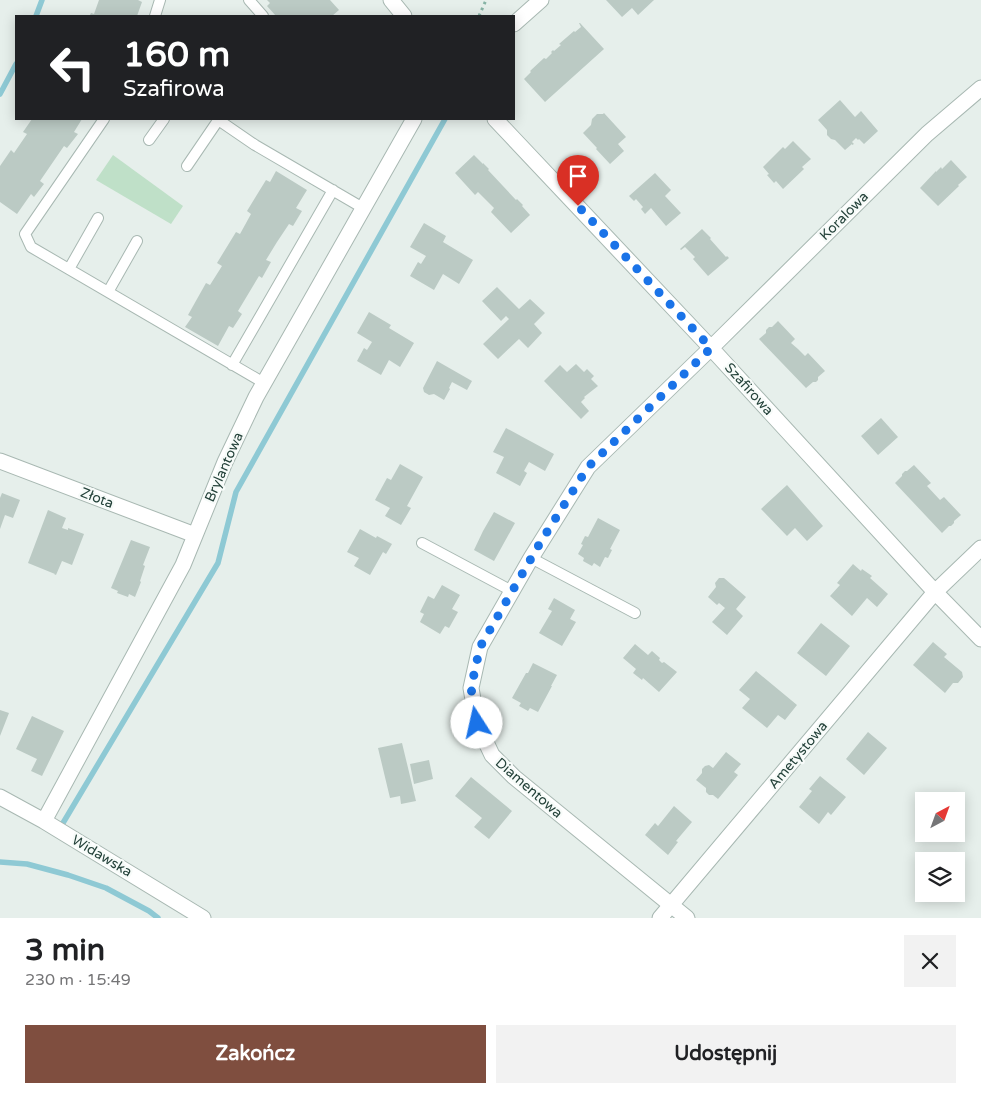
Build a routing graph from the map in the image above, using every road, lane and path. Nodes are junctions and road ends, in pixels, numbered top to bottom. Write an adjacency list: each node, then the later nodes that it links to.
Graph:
1 (160, 0): 6 (lane)
2 (249, 0): 7 (lane)
3 (391, 0): 8 (street)
4 (486, 0): 9 (path)
5 (541, 0): 10 (street)
6 (155, 15)
7 (262, 15)
8 (403, 15)
9 (479, 15)
10 (515, 23)
11 (981, 88): 26 (street, Koralowa)
12 (103, 120): 24 (lane)
13 (163, 120): 18 (lane)
14 (217, 120): 19 (lane)
15 (219, 120): 20 (lane)
16 (413, 120): 21 (street, Brylantowa)
17 (496, 120): 26 (street, Szafirowa)
18 (149, 140)
19 (187, 166)
20 (333, 190): 21 (lane); 27 (lane)
21 (363, 208): 28 (street, Brylantowa)
22 (98, 218): 24 (lane)
23 (137, 241): 25 (lane)
24 (69, 269): 25 (lane)
25 (108, 292): 27 (lane)
26 (711, 348): 33 (street, Diamentowa); 35 (street, Szafirowa)
27 (232, 365): 28 (lane)
28 (264, 383): 30 (street, Brylantowa)
29 (0, 461): 30 (street, Złota)
30 (195, 535): 39 (street, Brylantowa)
31 (422, 543): 34 (lane)
32 (981, 548): 35 (street, Ametystowa)
33 (530, 558): 34 (street, Diamentowa); 36 (lane)
34 (512, 590): 40 (street, Diamentowa)
35 (935, 592): 37 (street, Szafirowa); 40 (street, Ametystowa)
36 (635, 613)
37 (981, 639)
38 (0, 797): 39 (street, Widawska)
39 (44, 821): 41 (street, Widawska)
40 (671, 905): 42 (street, Ametystowa); 43 (street, Diamentowa)
41 (203, 918)
42 (660, 918)
43 (687, 918)

